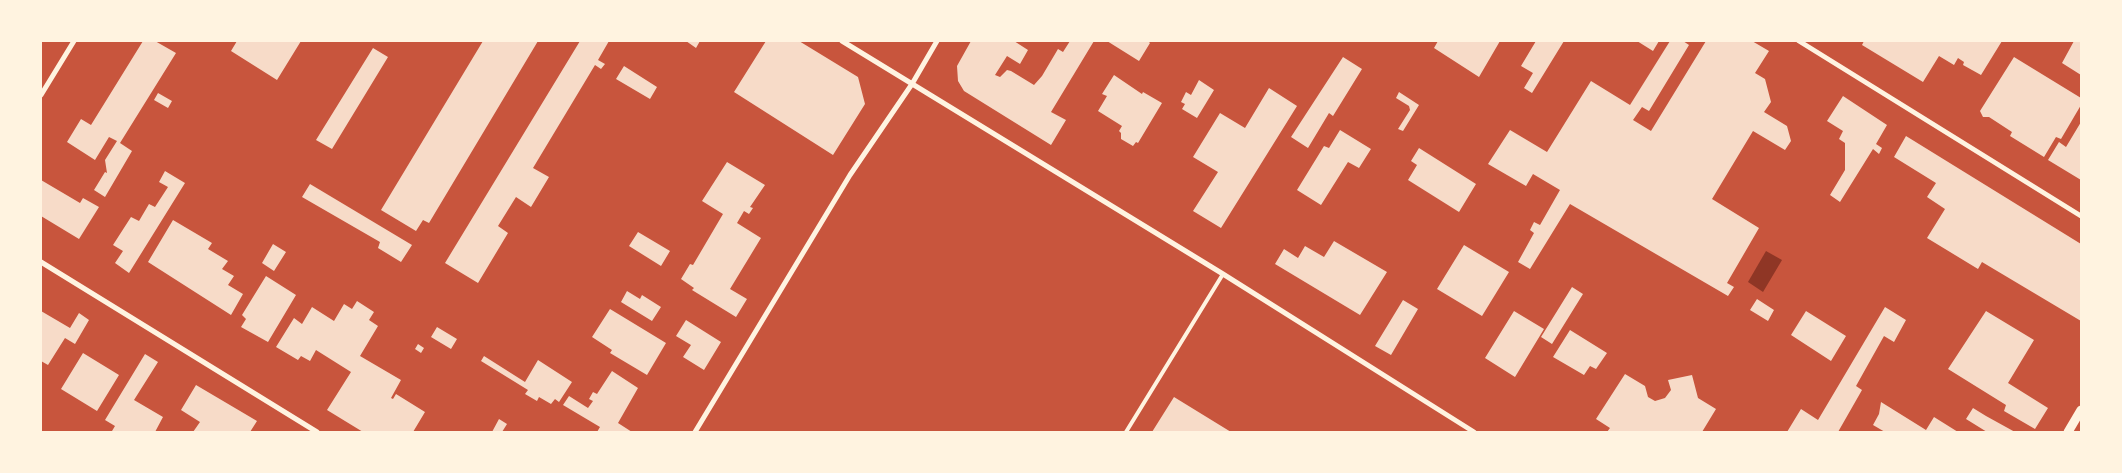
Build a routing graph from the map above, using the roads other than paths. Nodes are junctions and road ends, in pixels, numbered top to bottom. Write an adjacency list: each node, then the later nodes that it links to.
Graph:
1 (74, 41): 6 (street)
2 (842, 41): 5 (street)
3 (937, 41): 5 (street)
4 (1799, 41): 7 (street)
5 (912, 84): 9 (street); 12 (street)
6 (41, 95)
7 (2081, 216)
8 (41, 262): 11 (street)
9 (1223, 274): 13 (lane); 14 (street)
10 (2081, 410): 15 (street)
11 (317, 432)
12 (695, 432)
13 (1126, 432)
14 (1474, 432)
15 (2068, 432)

